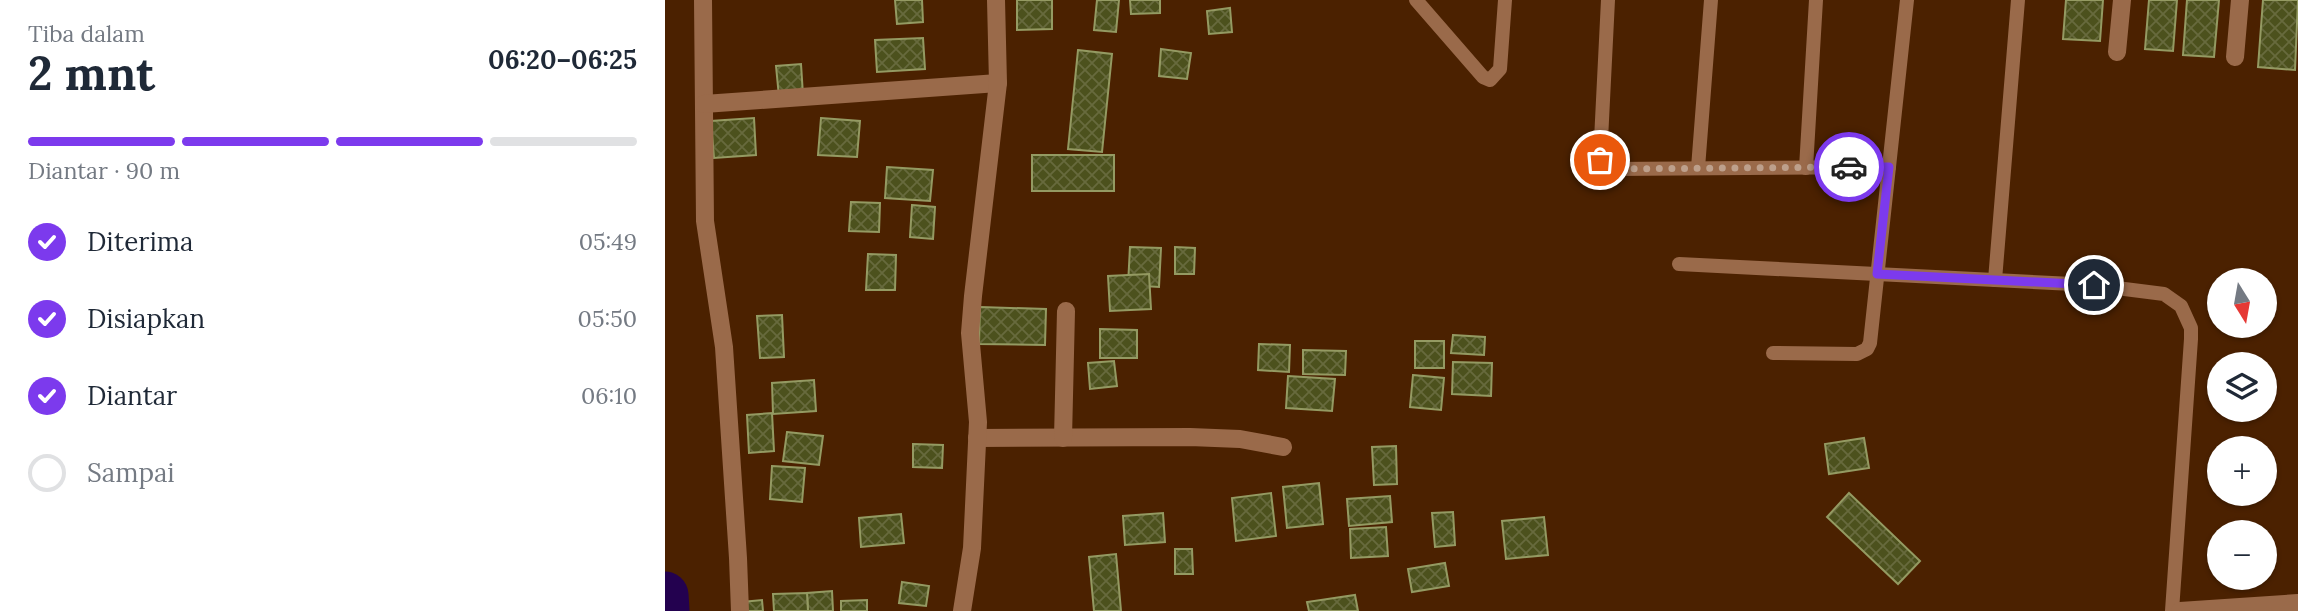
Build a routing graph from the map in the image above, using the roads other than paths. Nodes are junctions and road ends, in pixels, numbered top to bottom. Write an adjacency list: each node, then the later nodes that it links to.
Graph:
1 (703, 0): 15 (street)
2 (996, 0): 14 (street)
3 (1416, 0): 4 (lane)
4 (1505, 0)
5 (1608, 0): 18 (lane)
6 (1711, 0): 18 (lane)
7 (1815, 0): 16 (lane)
8 (1907, 0): 17 (lane)
9 (2018, 0): 21 (lane)
10 (2122, 0): 12 (street)
11 (2240, 0): 13 (street)
12 (2117, 52)
13 (2235, 57)
14 (998, 83): 15 (street); 24 (street)
15 (704, 104): 28 (street)
16 (1806, 167): 17 (lane); 18 (lane)
17 (1889, 167): 20 (lane)
18 (1698, 168)
19 (1679, 264): 20 (lane)
20 (1877, 274): 21 (lane); 23 (lane)
21 (1995, 280): 30 (lane)
22 (1066, 311): 25 (street)
23 (1773, 354)
24 (977, 438): 25 (street); 29 (street)
25 (1063, 438): 26 (street)
26 (1283, 447)
27 (2298, 603): 31 (street)
28 (740, 611)
29 (962, 611)
30 (2172, 611)
31 (2180, 611)

